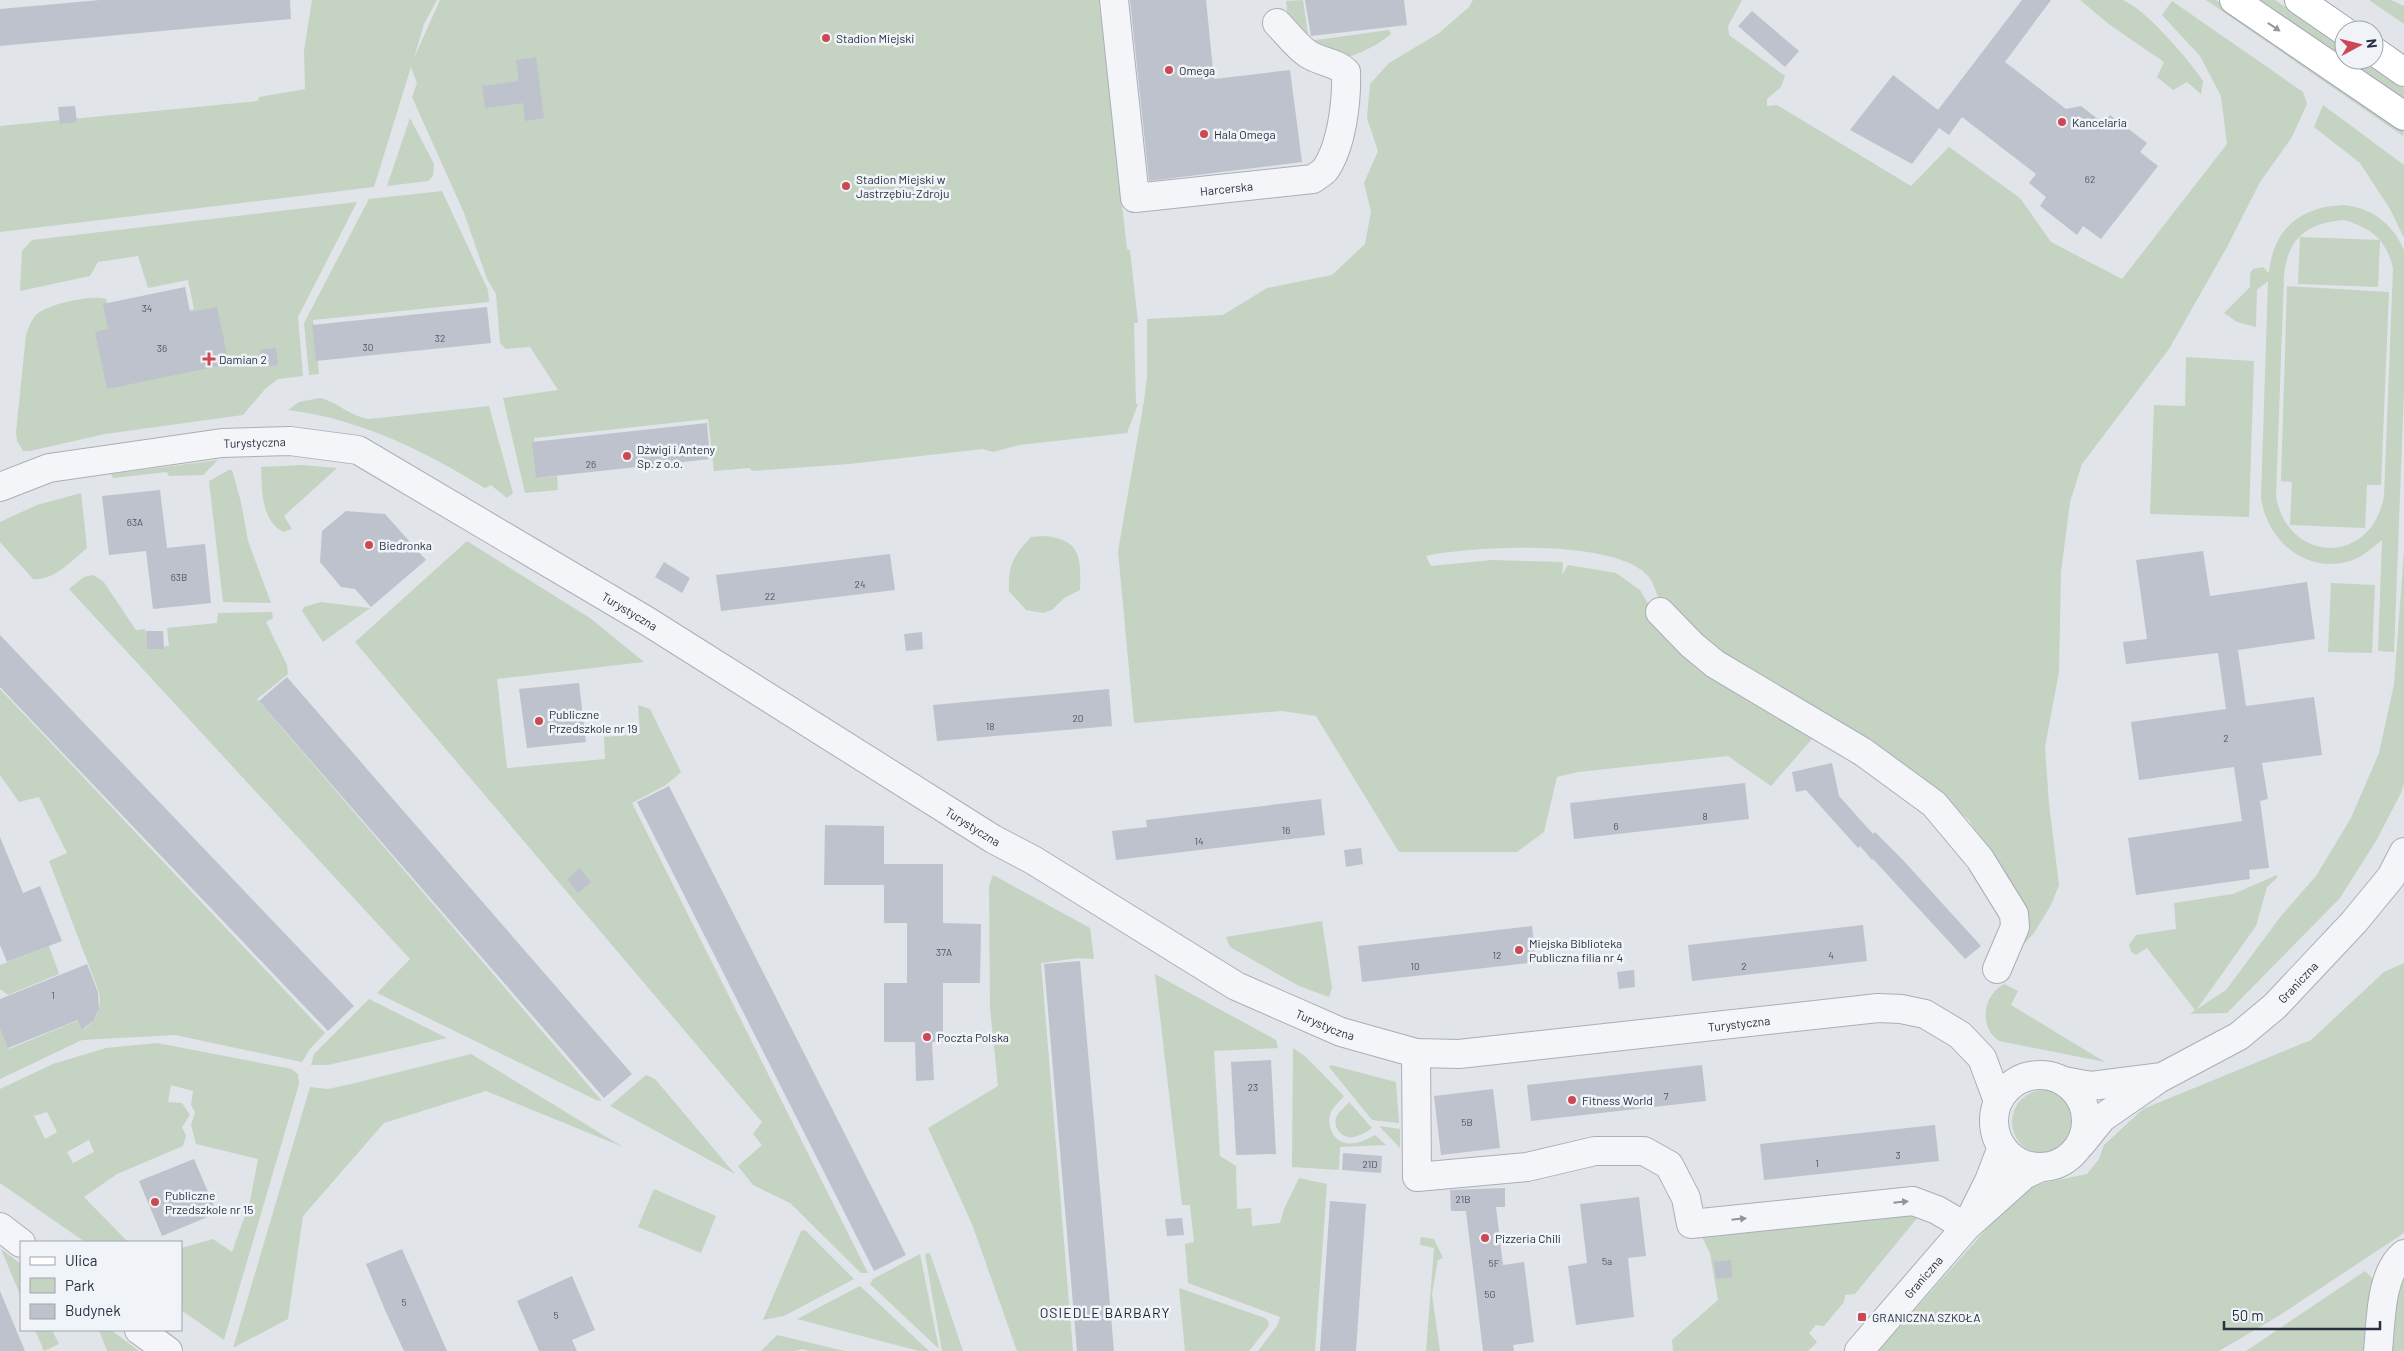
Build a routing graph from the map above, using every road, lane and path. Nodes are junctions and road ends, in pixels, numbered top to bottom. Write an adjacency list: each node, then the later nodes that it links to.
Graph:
1 (1114, 0): 4 (street, Harcerska)
2 (2234, 0): 8 (main road, one-way to 8)
3 (2299, 0): 5 (main road)
4 (1277, 23)
5 (2334, 24)
6 (2384, 58): 7 (main road)
7 (2404, 72)
8 (2404, 116)
9 (0, 487): 13 (street, Turystyczna)
10 (1660, 612): 12 (street)
11 (2404, 852): 16 (street, Graniczna)
12 (1997, 970)
13 (1416, 1053): 14 (street, Turystyczna); 23 (street, one-way to 23)
14 (1982, 1058): 15 (street, Turystyczna); 18 (street, Turystyczna)
15 (2034, 1075): 17 (street); 18 (street)
16 (2162, 1077): 17 (street, Graniczna); 20 (street, Graniczna)
17 (2064, 1081): 20 (street)
18 (1998, 1101): 19 (street)
19 (2002, 1147): 21 (street); 23 (street, Graniczna)
20 (2079, 1147): 21 (street)
21 (2041, 1167): 23 (street, Graniczna)
22 (0, 1227): 24 (street)
23 (1966, 1227): 28 (street, Graniczna)
24 (20, 1242)
25 (2404, 1254): 29 (street)
26 (140, 1331): 27 (street)
27 (168, 1351)
28 (1859, 1351)
29 (2378, 1351)

